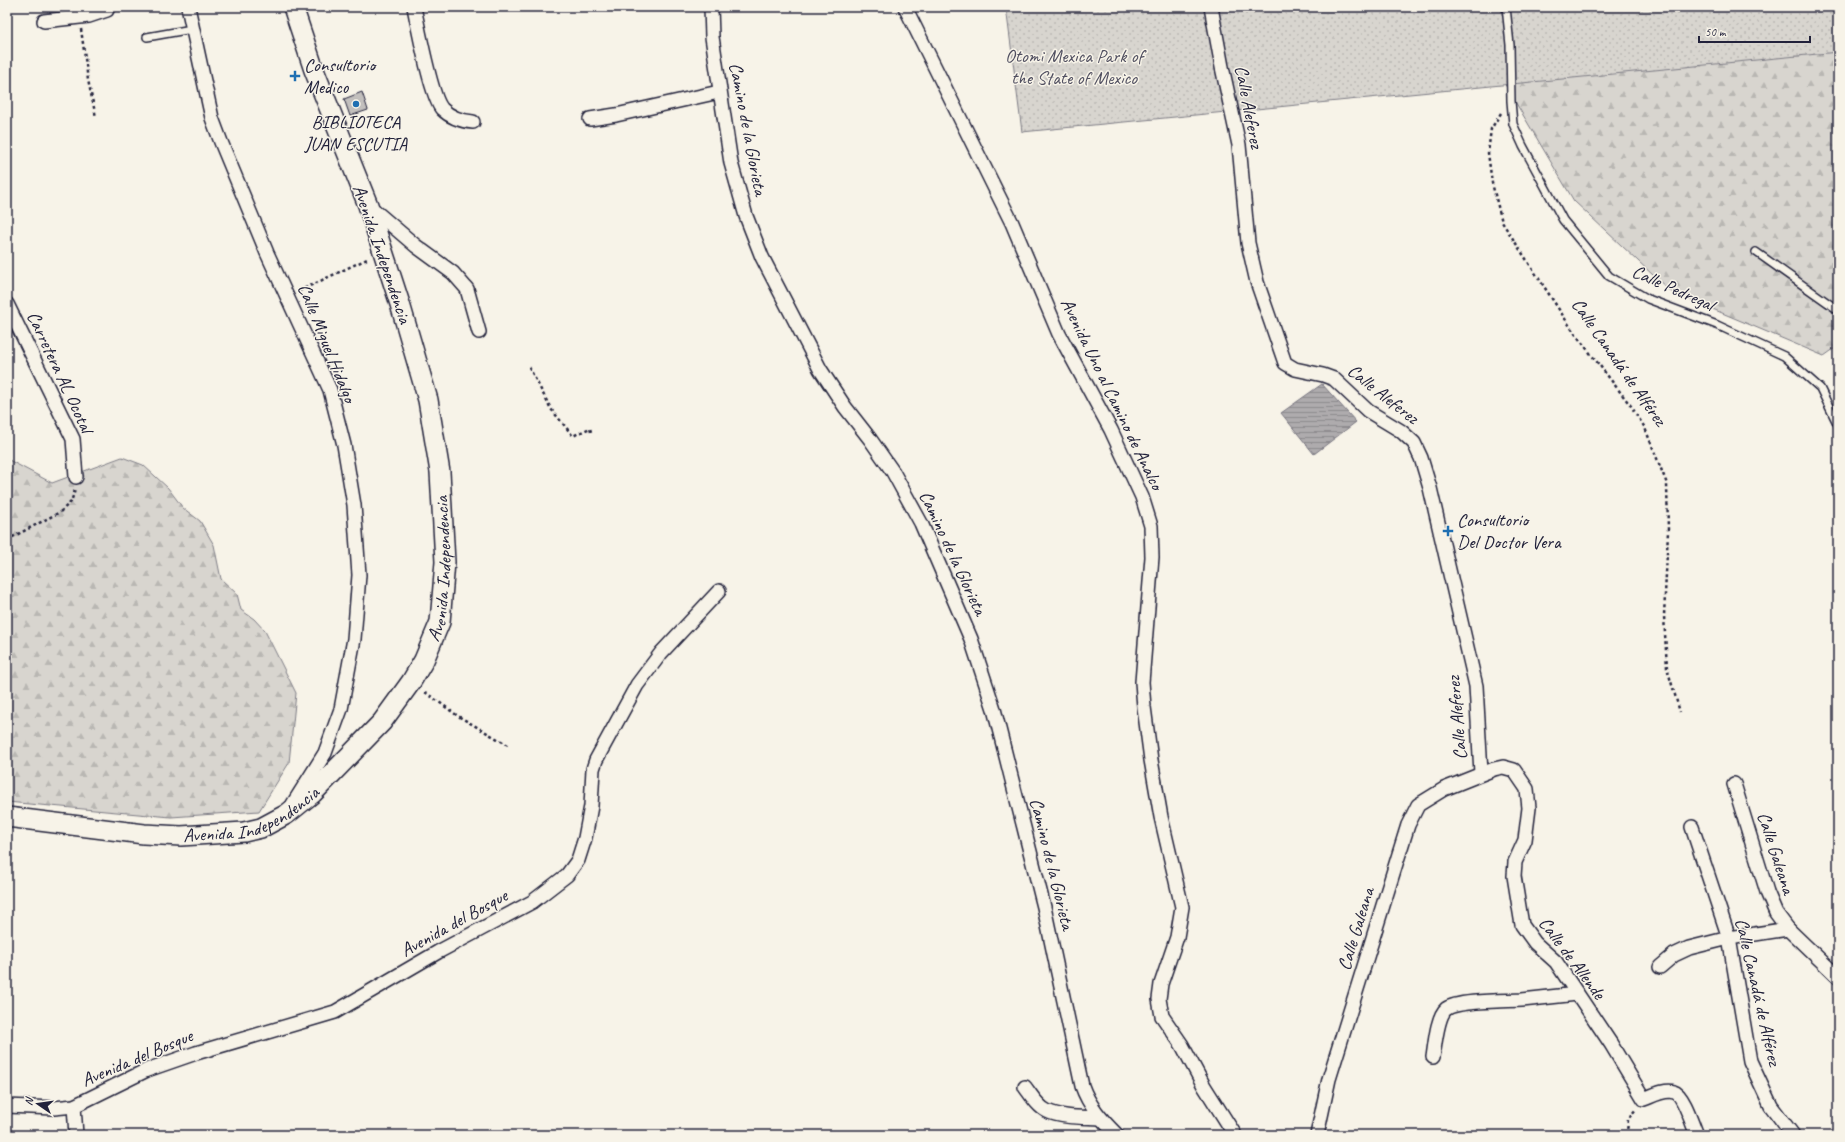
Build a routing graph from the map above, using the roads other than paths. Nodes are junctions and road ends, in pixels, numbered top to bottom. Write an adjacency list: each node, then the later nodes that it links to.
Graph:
1 (108, 7): 9 (street)
2 (188, 7): 10 (street, Calle Miguel Hidalgo)
3 (293, 7): 15 (street, Avenida Independencia)
4 (414, 7): 14 (street)
5 (711, 7): 12 (street, Camino de la Glorieta)
6 (905, 7): 40 (street, Avenida Uno al Camino de Analco)
7 (1211, 7): 23 (street, Calle Aleferez)
8 (1506, 7): 20 (lane, Calle Pedregal)
9 (44, 21)
10 (192, 29): 11 (lane); 25 (street, Calle Miguel Hidalgo)
11 (147, 37)
12 (719, 92): 13 (street); 37 (street, Camino de la Glorieta)
13 (590, 119)
14 (473, 122)
15 (368, 205): 19 (street); 25 (street, Avenida Independencia)
16 (1756, 252): 18 (lane)
17 (7, 304): 21 (street, Carretera AL Ocotal)
18 (1838, 310)
19 (479, 332)
20 (1838, 424)
21 (76, 477)
22 (719, 591): 36 (street, Avenida del Bosque)
23 (1481, 773): 32 (street, Calle de Allende); 41 (street, Calle Galeana)
24 (1734, 784): 28 (street, Calle Galeana)
25 (287, 814): 26 (street, Avenida Independencia)
26 (7, 817)
27 (1692, 827): 29 (street, Calle Canadá de Alférez)
28 (1788, 929): 29 (street); 31 (street, Calle Galeana)
29 (1729, 938): 30 (street); 43 (street, Calle Canadá de Alférez)
30 (1660, 966)
31 (1838, 977)
32 (1578, 994): 33 (street); 42 (street, Calle de Allende)
33 (1433, 1056)
34 (1025, 1087): 37 (street)
35 (7, 1106): 36 (street)
36 (74, 1106): 38 (street, Avenida del Bosque)
37 (1100, 1118): 39 (street, Camino de la Glorieta)
38 (76, 1135)
39 (1117, 1135)
40 (1235, 1135)
41 (1317, 1135)
42 (1697, 1135)
43 (1793, 1135)

